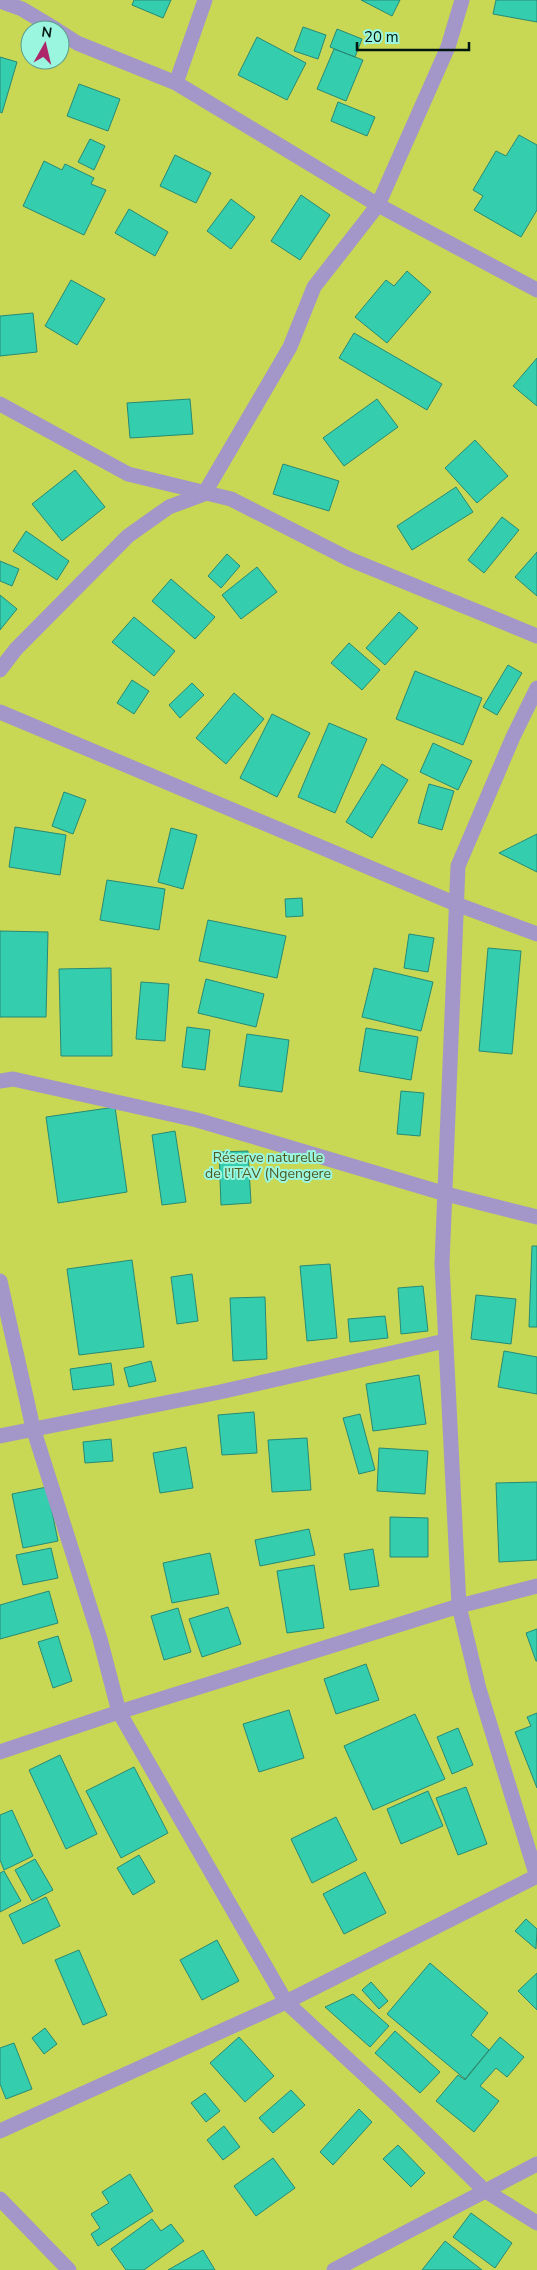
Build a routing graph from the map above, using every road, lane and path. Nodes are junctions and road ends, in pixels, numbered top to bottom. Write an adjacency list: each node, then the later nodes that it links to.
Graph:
1 (205, 0): 6 (street)
2 (462, 0): 7 (street)
3 (0, 1): 4 (street)
4 (41, 20)
5 (70, 38): 6 (street)
6 (176, 83): 7 (street)
7 (378, 205): 8 (street); 10 (street)
8 (537, 290)
9 (0, 404): 10 (street)
10 (204, 494): 11 (street); 12 (street)
11 (537, 636)
12 (0, 670)
13 (537, 688): 15 (street)
14 (0, 712): 15 (street)
15 (456, 904): 16 (street); 18 (street)
16 (537, 934)
17 (0, 1081): 18 (street)
18 (446, 1194): 19 (street); 21 (street)
19 (537, 1217)
20 (0, 1281): 22 (street)
21 (445, 1341): 22 (street); 25 (street)
22 (33, 1428): 23 (street); 26 (street)
23 (0, 1436)
24 (537, 1586): 25 (street)
25 (459, 1606): 26 (street); 28 (street)
26 (119, 1712): 27 (street); 29 (street)
27 (0, 1752)
28 (537, 1876): 29 (street)
29 (286, 2002): 30 (street); 32 (street)
30 (0, 2131)
31 (537, 2164): 32 (street)
32 (484, 2190): 34 (street); 36 (street)
33 (0, 2199): 35 (street)
34 (537, 2223)
35 (69, 2270)
36 (334, 2270)

